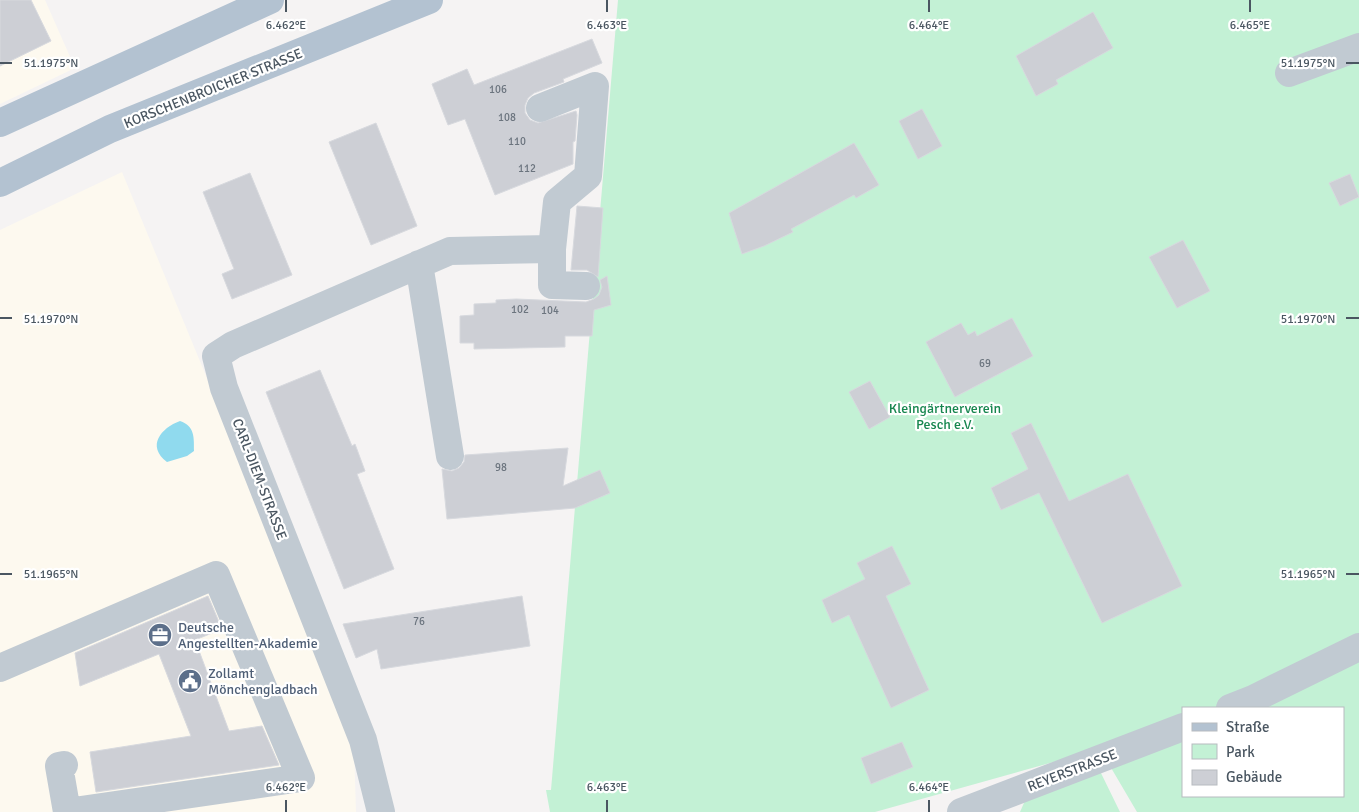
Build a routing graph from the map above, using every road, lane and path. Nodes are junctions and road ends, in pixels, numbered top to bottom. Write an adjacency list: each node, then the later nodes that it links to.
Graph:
1 (270, 0): 6 (main road)
2 (429, 0): 7 (main road, KORSCHENBROICHER STRASSE)
3 (1359, 47): 4 (street)
4 (1289, 73)
5 (540, 108): 8 (street)
6 (0, 123)
7 (0, 183)
8 (552, 249): 9 (street, CARL-DIEM-STRASSE); 10 (street)
9 (419, 264): 11 (street); 17 (street, CARL-DIEM-STRASSE)
10 (586, 286)
11 (450, 456)
12 (1359, 647): 14 (street)
13 (0, 668): 16 (street)
14 (1233, 707)
15 (1182, 727): 18 (street, REYERSTRASSE)
16 (64, 765)
17 (381, 812)
18 (961, 812)

